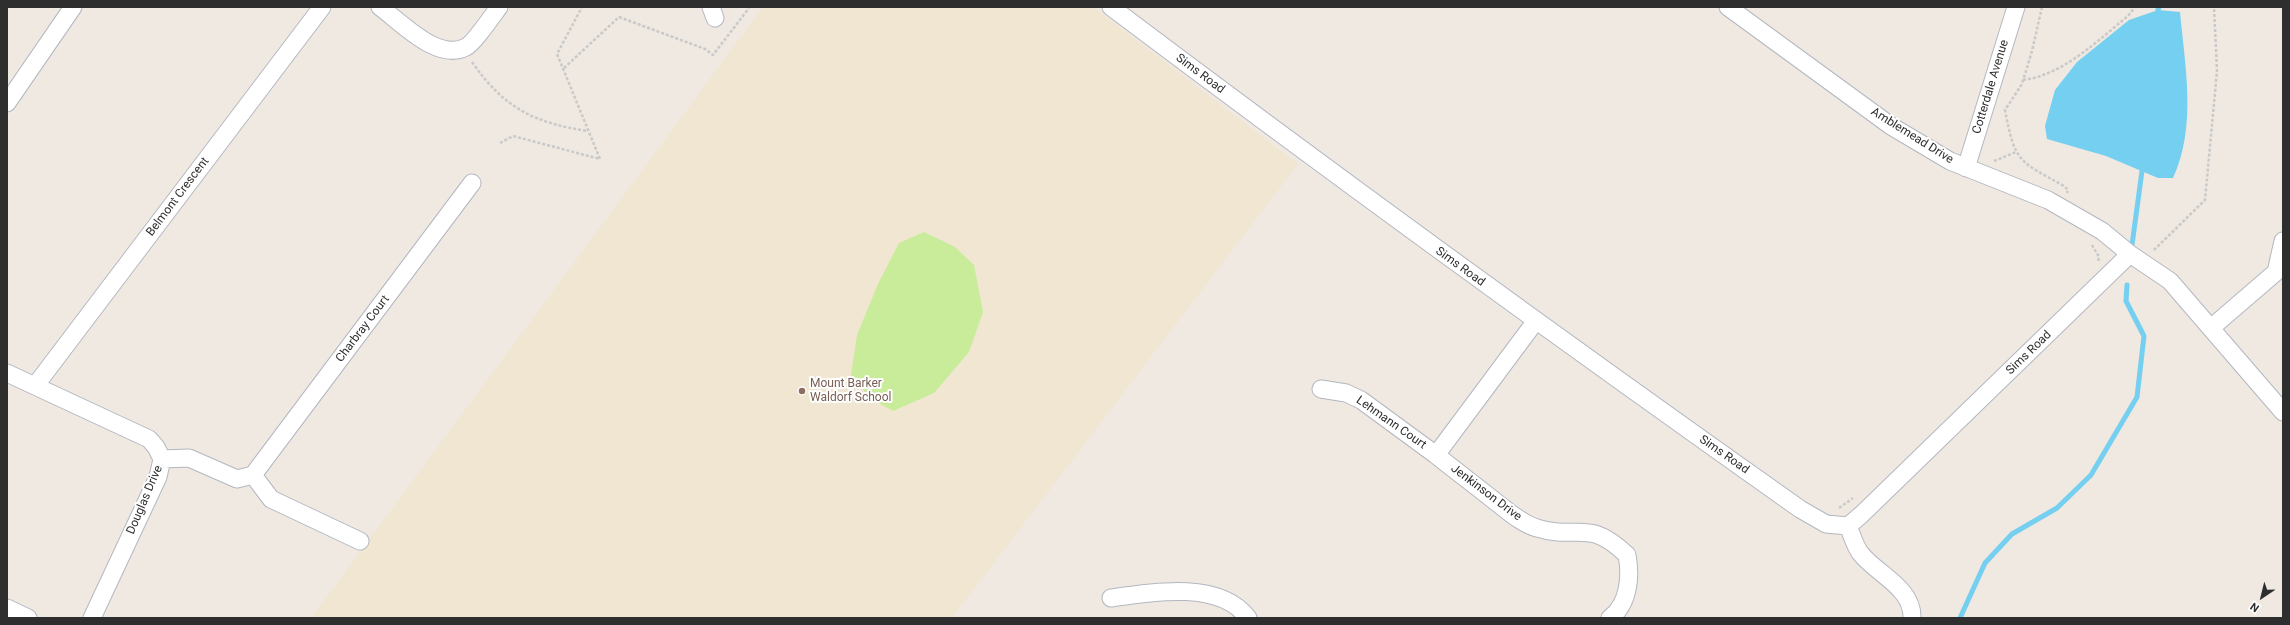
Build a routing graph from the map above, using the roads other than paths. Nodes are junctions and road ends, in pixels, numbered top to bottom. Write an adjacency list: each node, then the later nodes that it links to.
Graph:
1 (73, 7): 8 (street)
2 (322, 7): 16 (street, Belmont Crescent)
3 (380, 7): 4 (street)
4 (499, 7)
5 (1111, 7): 13 (street, Sims Road)
6 (1728, 7): 9 (street, Amblemead Drive)
7 (2016, 7): 9 (street, Cotterdale Avenue)
8 (7, 103)
9 (1966, 168): 12 (street, Amblemead Drive)
10 (472, 183): 21 (street, Charbray Court)
11 (2283, 241): 14 (street)
12 (2136, 258): 14 (street); 22 (street, Sims Road)
13 (1535, 322): 19 (street); 22 (street, Sims Road)
14 (2211, 328): 18 (street)
15 (7, 373): 16 (street, Douglas Drive)
16 (35, 386): 20 (street, Douglas Drive)
17 (1321, 389): 19 (street, Lehmann Court)
18 (2283, 412)
19 (1436, 455): 29 (street, Jenkinson Drive)
20 (162, 459): 21 (street); 27 (street, Douglas Drive)
21 (253, 475): 23 (street)
22 (1848, 526): 30 (street)
23 (360, 541)
24 (1111, 598): 28 (street)
25 (7, 608): 26 (street)
26 (28, 618)
27 (92, 618)
28 (1248, 618)
29 (1610, 618)
30 (1912, 618)

